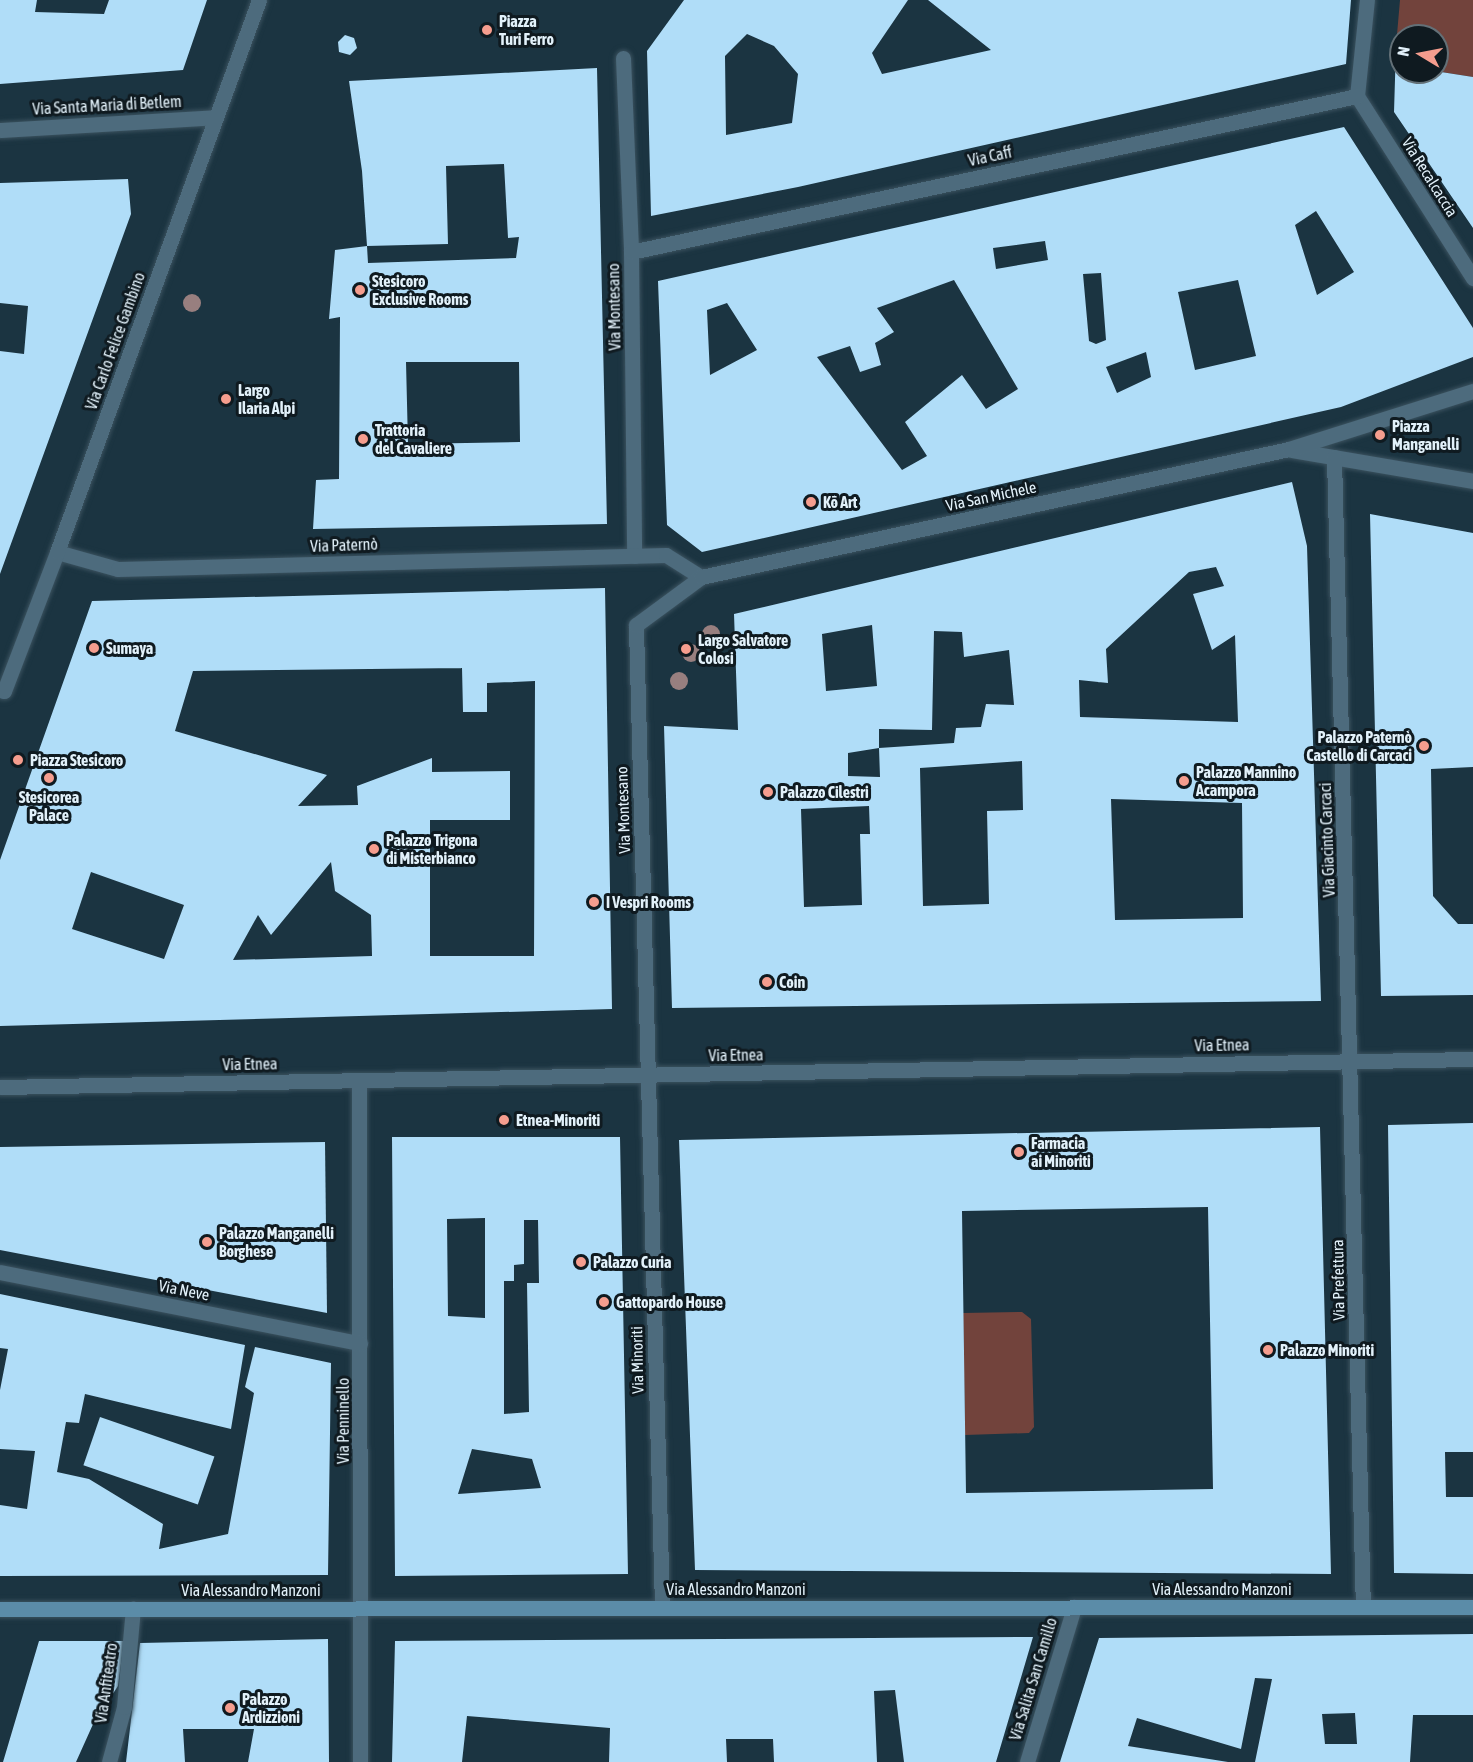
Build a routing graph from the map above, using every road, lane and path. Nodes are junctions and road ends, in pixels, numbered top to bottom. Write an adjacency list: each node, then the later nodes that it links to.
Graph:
1 (259, 0): 5 (street, Via Carlo Felice Gambino)
2 (1367, 0): 4 (street)
3 (623, 58): 7 (street, Via Montesano)
4 (1357, 96): 7 (street, Via Caff); 8 (street, Via Recalcaccia)
5 (216, 117): 6 (street, Via Santa Maria di Betlem); 13 (street, Via Carlo Felice Gambino)
6 (0, 130)
7 (631, 252): 14 (street, Via Montesano)
8 (1473, 279)
9 (1473, 391): 10 (street, Via San Michele)
10 (1289, 449): 11 (street); 15 (street, Via San Michele)
11 (1334, 457): 12 (street); 18 (street, Via Giacinto Carcaci)
12 (1473, 481)
13 (57, 552): 14 (street, Via Paternò); 16 (street, Via Carlo Felice Gambino)
14 (634, 556): 15 (street, Via Paternò)
15 (701, 577): 19 (street, Via Montesano)
16 (0, 690)
17 (1473, 1059): 18 (street, Via Etnea)
18 (1352, 1061): 19 (street, Via Etnea); 27 (street, Via Prefettura)
19 (648, 1075): 20 (street, Via Etnea); 25 (street, Via Minoriti)
20 (359, 1080): 21 (street, Via Etnea); 23 (street, Via Penninello)
21 (0, 1087)
22 (0, 1272): 23 (street, Via Neve)
23 (360, 1343): 29 (street, Via Penninello)
24 (1473, 1606): 27 (main road, Via Alessandro Manzoni)
25 (662, 1607): 26 (main road, Via Alessandro Manzoni); 29 (main road, Via Alessandro Manzoni)
26 (1074, 1607): 27 (main road, Via Alessandro Manzoni); 33 (street, Via Salita San Camillo)
27 (1362, 1607)
28 (133, 1608): 29 (main road, Via Alessandro Manzoni); 30 (main road, Via Alessandro Manzoni); 31 (street, Via Anfiteatro)
29 (362, 1608): 32 (street, Via Penninello)
30 (0, 1609)
31 (109, 1762)
32 (360, 1762)
33 (1027, 1762)

